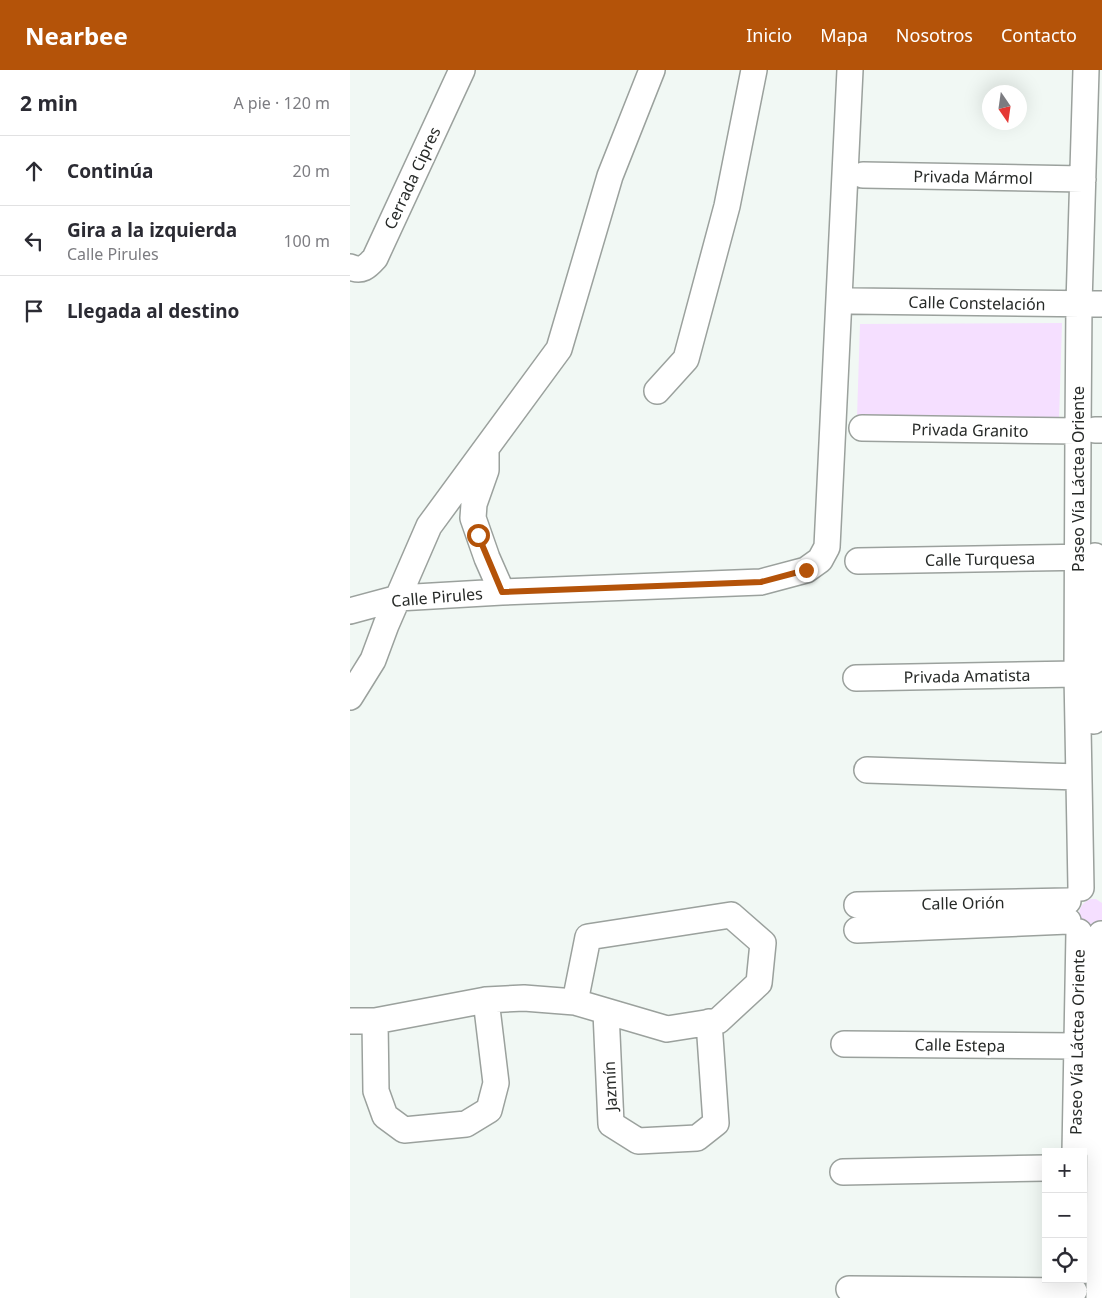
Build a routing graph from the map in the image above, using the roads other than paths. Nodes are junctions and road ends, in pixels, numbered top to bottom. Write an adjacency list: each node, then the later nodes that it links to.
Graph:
1 (462, 70): 9 (street, Cerrada Cipres)
2 (652, 70): 15 (street)
3 (754, 70): 12 (street)
4 (850, 70): 18 (street, Calle Pirules)
5 (1086, 70): 8 (street, Paseo Vía Láctea Oriente)
6 (1094, 70): 8 (street)
7 (862, 175): 8 (street, Privada Mármol)
8 (1093, 175): 11 (street, Paseo Vía Láctea Oriente)
9 (350, 267)
10 (852, 301): 11 (street, Calle Constelación)
11 (1092, 304): 14 (street, Paseo Vía Láctea Oriente)
12 (657, 391)
13 (862, 428): 14 (street, Privada Granito)
14 (1091, 430): 16 (street, Paseo Vía Láctea Oriente)
15 (487, 448): 18 (street); 19 (street)
16 (1091, 557): 17 (street, Calle Turquesa); 21 (street, Paseo Vía Láctea Oriente)
17 (858, 561)
18 (502, 592): 19 (street, Calle Pirules)
19 (398, 598): 20 (street, Calle Pirules); 23 (street)
20 (350, 611)
21 (1091, 676): 22 (street, Privada Amatista); 25 (street, Paseo Vía Láctea Oriente); 27 (street)
22 (856, 678)
23 (350, 697)
24 (867, 770): 25 (street)
25 (1078, 777): 27 (street, Paseo Vía Láctea Oriente)
26 (857, 905): 27 (street, Calle Orión)
27 (1087, 910): 28 (street, Calle Orión); 36 (street, Paseo Vía Láctea Oriente); 37 (street)
28 (857, 930)
29 (486, 1000): 30 (street); 33 (street); 33 (street)
30 (575, 1002): 31 (street); 34 (street)
31 (606, 1012): 34 (street); 34 (street, Jazmín)
32 (350, 1021): 33 (street)
33 (376, 1021)
34 (709, 1022)
35 (844, 1044): 36 (street, Calle Estepa)
36 (1076, 1046): 38 (street, Paseo Vía Láctea Oriente)
37 (1102, 1046): 39 (street)
38 (1075, 1148)
39 (1095, 1167): 44 (street)
40 (1042, 1168): 41 (street)
41 (844, 1172)
42 (849, 1289): 43 (street)
43 (1074, 1289)
44 (1100, 1291)

